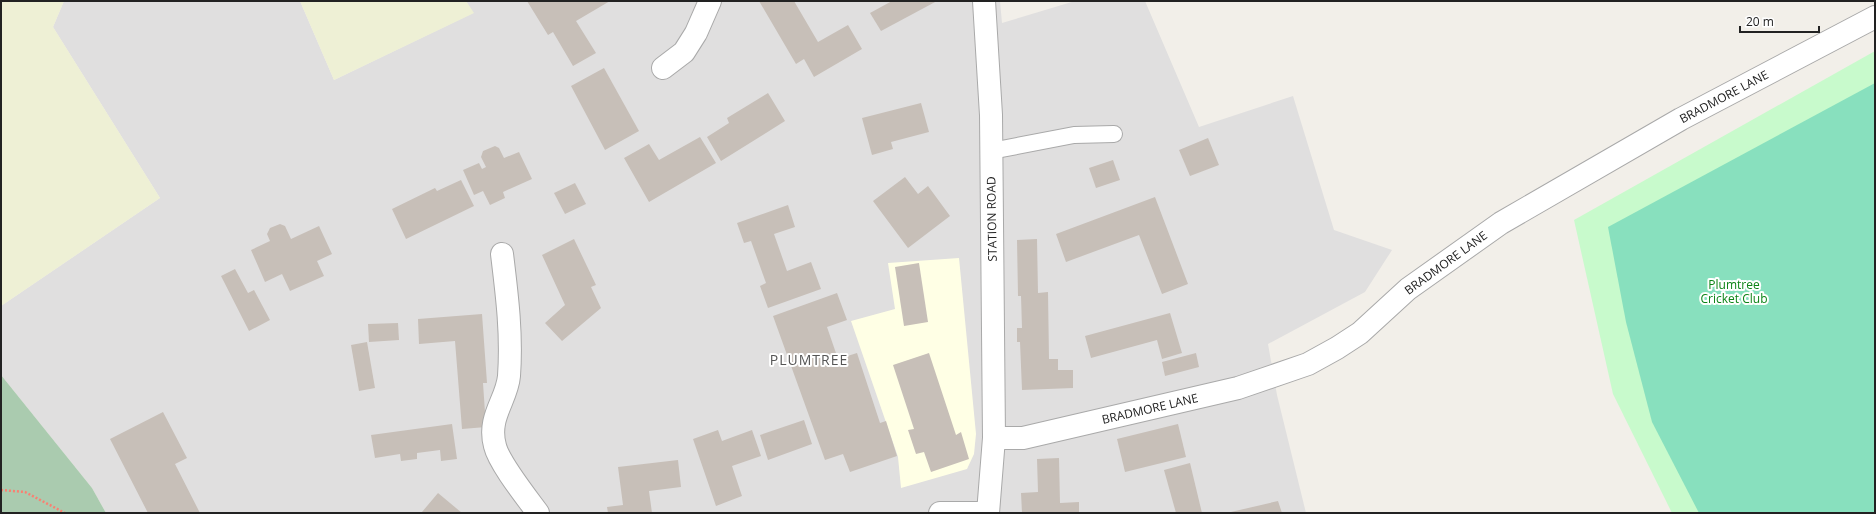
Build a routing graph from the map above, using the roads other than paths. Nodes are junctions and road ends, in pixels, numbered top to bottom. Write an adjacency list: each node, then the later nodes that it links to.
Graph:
1 (710, 1): 4 (street)
2 (984, 1): 6 (street, STATION ROAD)
3 (1875, 17): 8 (street, BRADMORE LANE)
4 (663, 68)
5 (1114, 134): 6 (lane)
6 (991, 151): 8 (street, STATION ROAD)
7 (502, 254): 9 (street)
8 (994, 438): 11 (street, STATION ROAD)
9 (538, 513)
10 (940, 513): 11 (street)
11 (988, 513)

